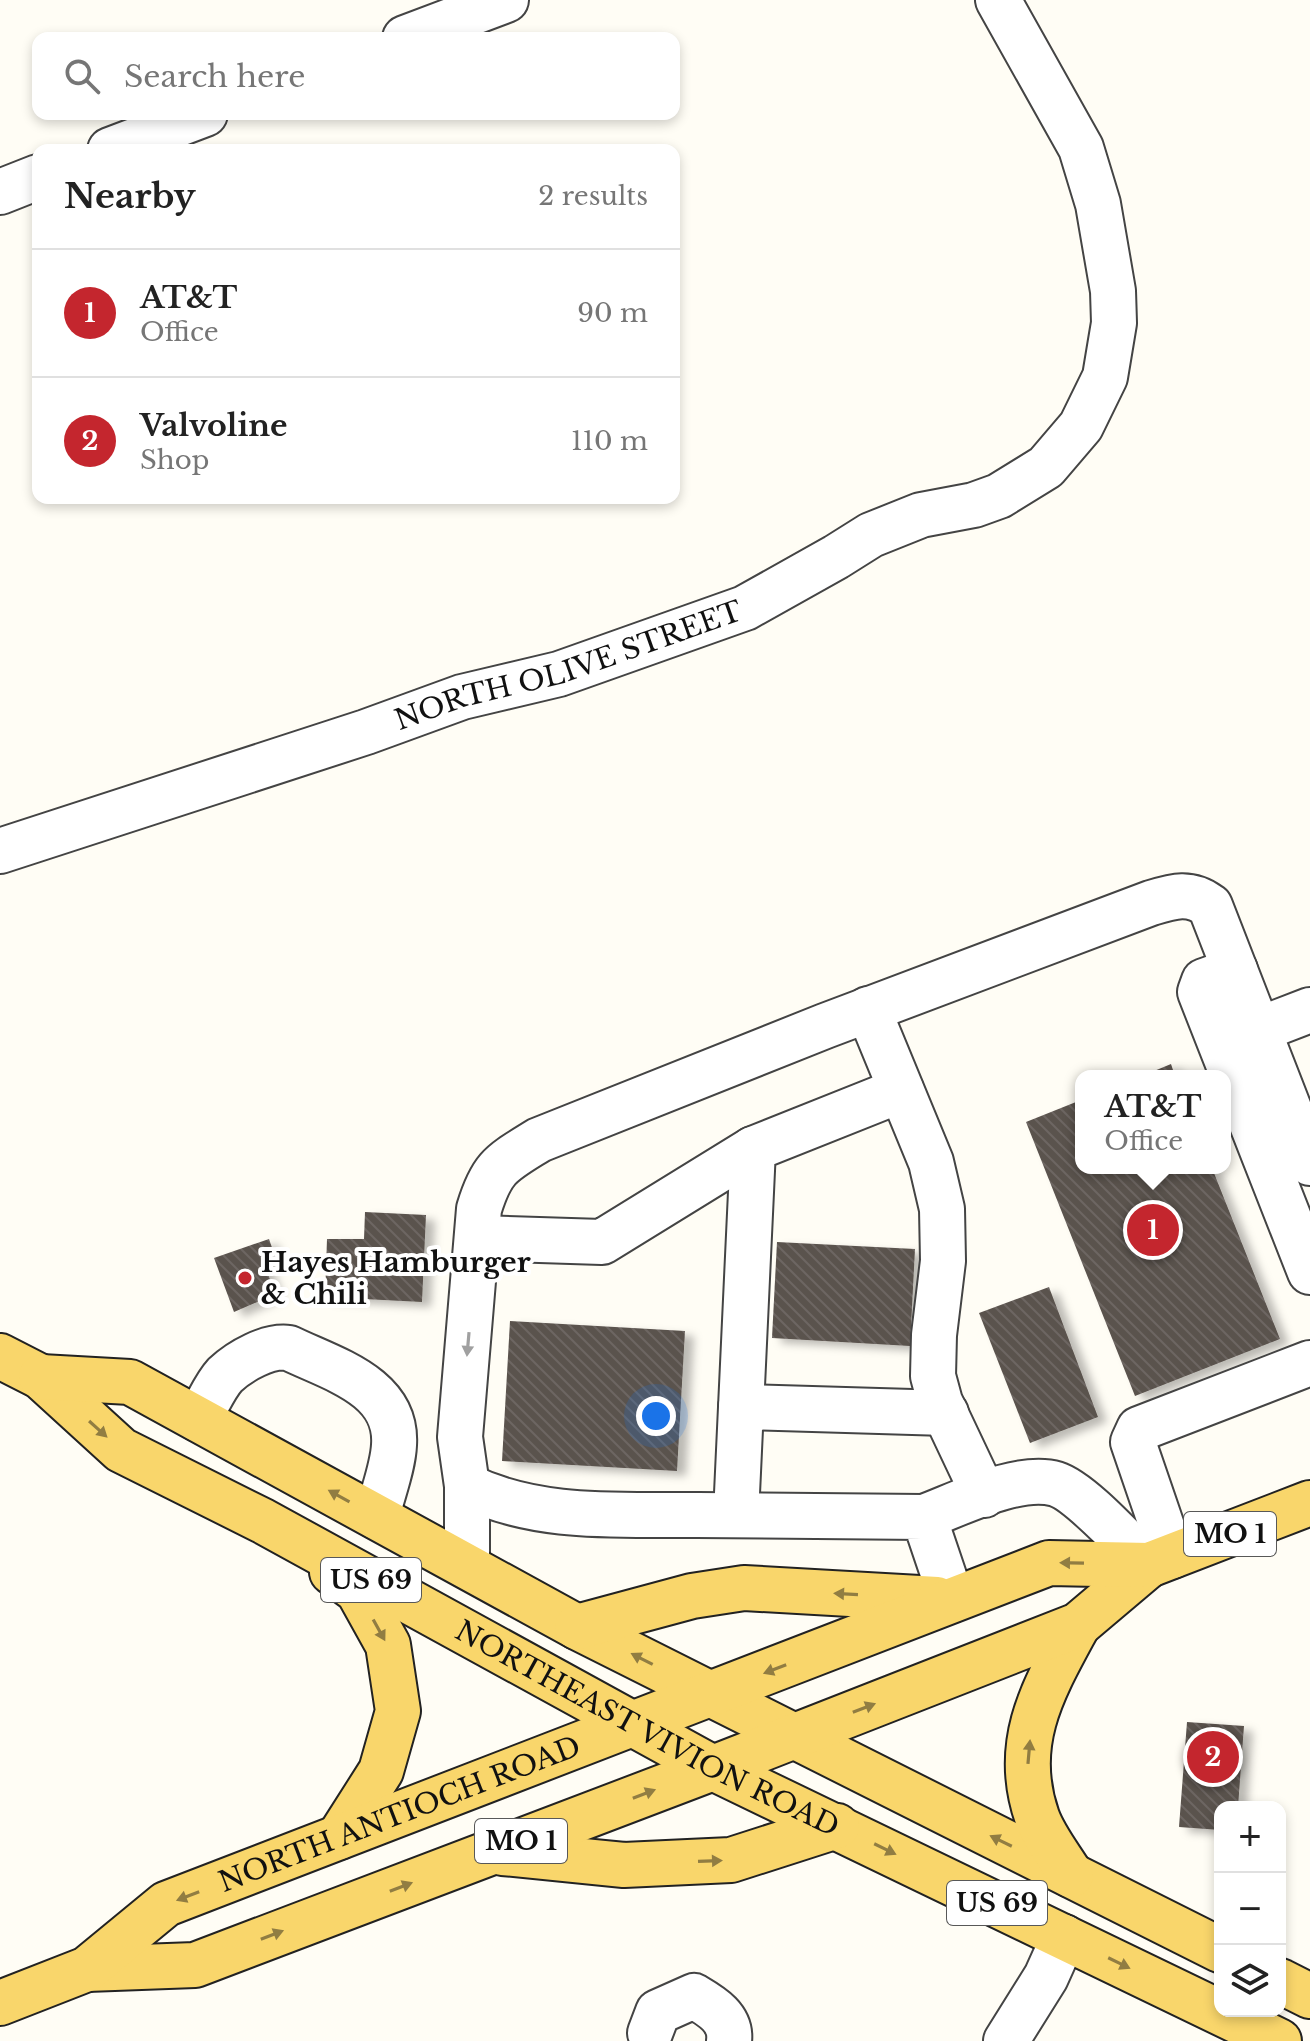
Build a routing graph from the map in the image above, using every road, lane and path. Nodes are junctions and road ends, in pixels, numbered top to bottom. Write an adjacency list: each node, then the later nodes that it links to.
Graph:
1 (506, 0): 3 (street)
2 (998, 0): 8 (street, NORTH OLIVE STREET)
3 (421, 32)
4 (189, 120): 5 (street)
5 (126, 144)
6 (32, 179): 7 (street)
7 (0, 192)
8 (0, 851)
9 (1235, 970): 10 (street); 12 (street); 13 (street)
10 (868, 1009): 15 (street); 18 (street)
11 (1310, 1010): 12 (street)
12 (1258, 1030): 17 (street)
13 (1231, 1070)
14 (1231, 1071): 19 (street)
15 (901, 1090): 16 (street); 24 (street)
16 (753, 1149): 18 (street); 23 (street)
17 (1310, 1163)
18 (478, 1238): 26 (street, one-way to 26)
19 (1310, 1272)
20 (0, 1356): 22 (main road, NORTHEAST VIVION ROAD / US 69)
21 (1310, 1363): 33 (street)
22 (41, 1377): 25 (main road, NORTHEAST VIVION ROAD / US 69); 32 (main road, NORTHEAST VIVION ROAD / US 69, one-way to 32)
23 (741, 1407): 24 (street); 29 (street)
24 (946, 1413): 27 (street)
25 (198, 1419): 30 (main road, NORTHEAST VIVION ROAD / US 69, one-way to 25); 30 (street)
26 (467, 1486): 29 (street); 34 (street)
27 (984, 1495): 31 (street); 33 (street)
28 (1310, 1503): 33 (main road, MO 1)
29 (736, 1515): 31 (street)
30 (377, 1517): 34 (main road, NORTHEAST VIVION ROAD / US 69)
31 (924, 1517): 35 (street)
32 (263, 1521): 39 (main road, NORTHEAST VIVION ROAD / US 69); 43 (main road, one-way to 43)
33 (1161, 1560): 35 (main road, MO 1, one-way to 35); 36 (main road, MO 1)
34 (467, 1566): 37 (main road, NORTHEAST VIVION ROAD / US 69)
35 (952, 1600): 37 (main road, one-way to 37); 38 (main road, NORTH ANTIOCH ROAD / MO 1, one-way to 38)
36 (1078, 1625): 40 (main road, MO 1, one-way to 36); 45 (main road, one-way to 36)
37 (577, 1627): 38 (main road, NORTHEAST VIVION ROAD / US 69, one-way to 37)
38 (711, 1694): 39 (main road, NORTH ANTIOCH ROAD / MO 1); 40 (main road, NORTHEAST VIVION ROAD / US 69)
39 (631, 1722): 41 (main road, NORTHEAST VIVION ROAD / US 69); 43 (main road, NORTH ANTIOCH ROAD / MO 1)
40 (792, 1737): 41 (main road, MO 1); 45 (main road, NORTHEAST VIVION ROAD / US 69, one-way to 40)
41 (713, 1768): 42 (main road, NORTHEAST VIVION ROAD / US 69); 44 (main road, NORTH ANTIOCH ROAD / MO 1, one-way to 41)
42 (837, 1826): 44 (main road, one-way to 42); 46 (main road, NORTHEAST VIVION ROAD / US 69, one-way to 46)
43 (339, 1837): 48 (main road, NORTH ANTIOCH ROAD / MO 1, one-way to 48)
44 (492, 1852): 48 (main road, NORTH ANTIOCH ROAD / MO 1, one-way to 44)
45 (1071, 1875): 47 (main road, NORTHEAST VIVION ROAD / US 69)
46 (1064, 1937): 52 (main road, NORTHEAST VIVION ROAD / US 69, one-way to 52); 55 (street)
47 (1214, 1947)
48 (87, 1969): 51 (main road, NORTH ANTIOCH ROAD / MO 1)
49 (1286, 1984): 50 (main road)
50 (1310, 1996)
51 (0, 2003)
52 (1234, 2031): 56 (main road, NORTHEAST VIVION ROAD / US 69)
53 (650, 2033): 54 (street)
54 (729, 2041)
55 (1006, 2041)
56 (1279, 2041)

